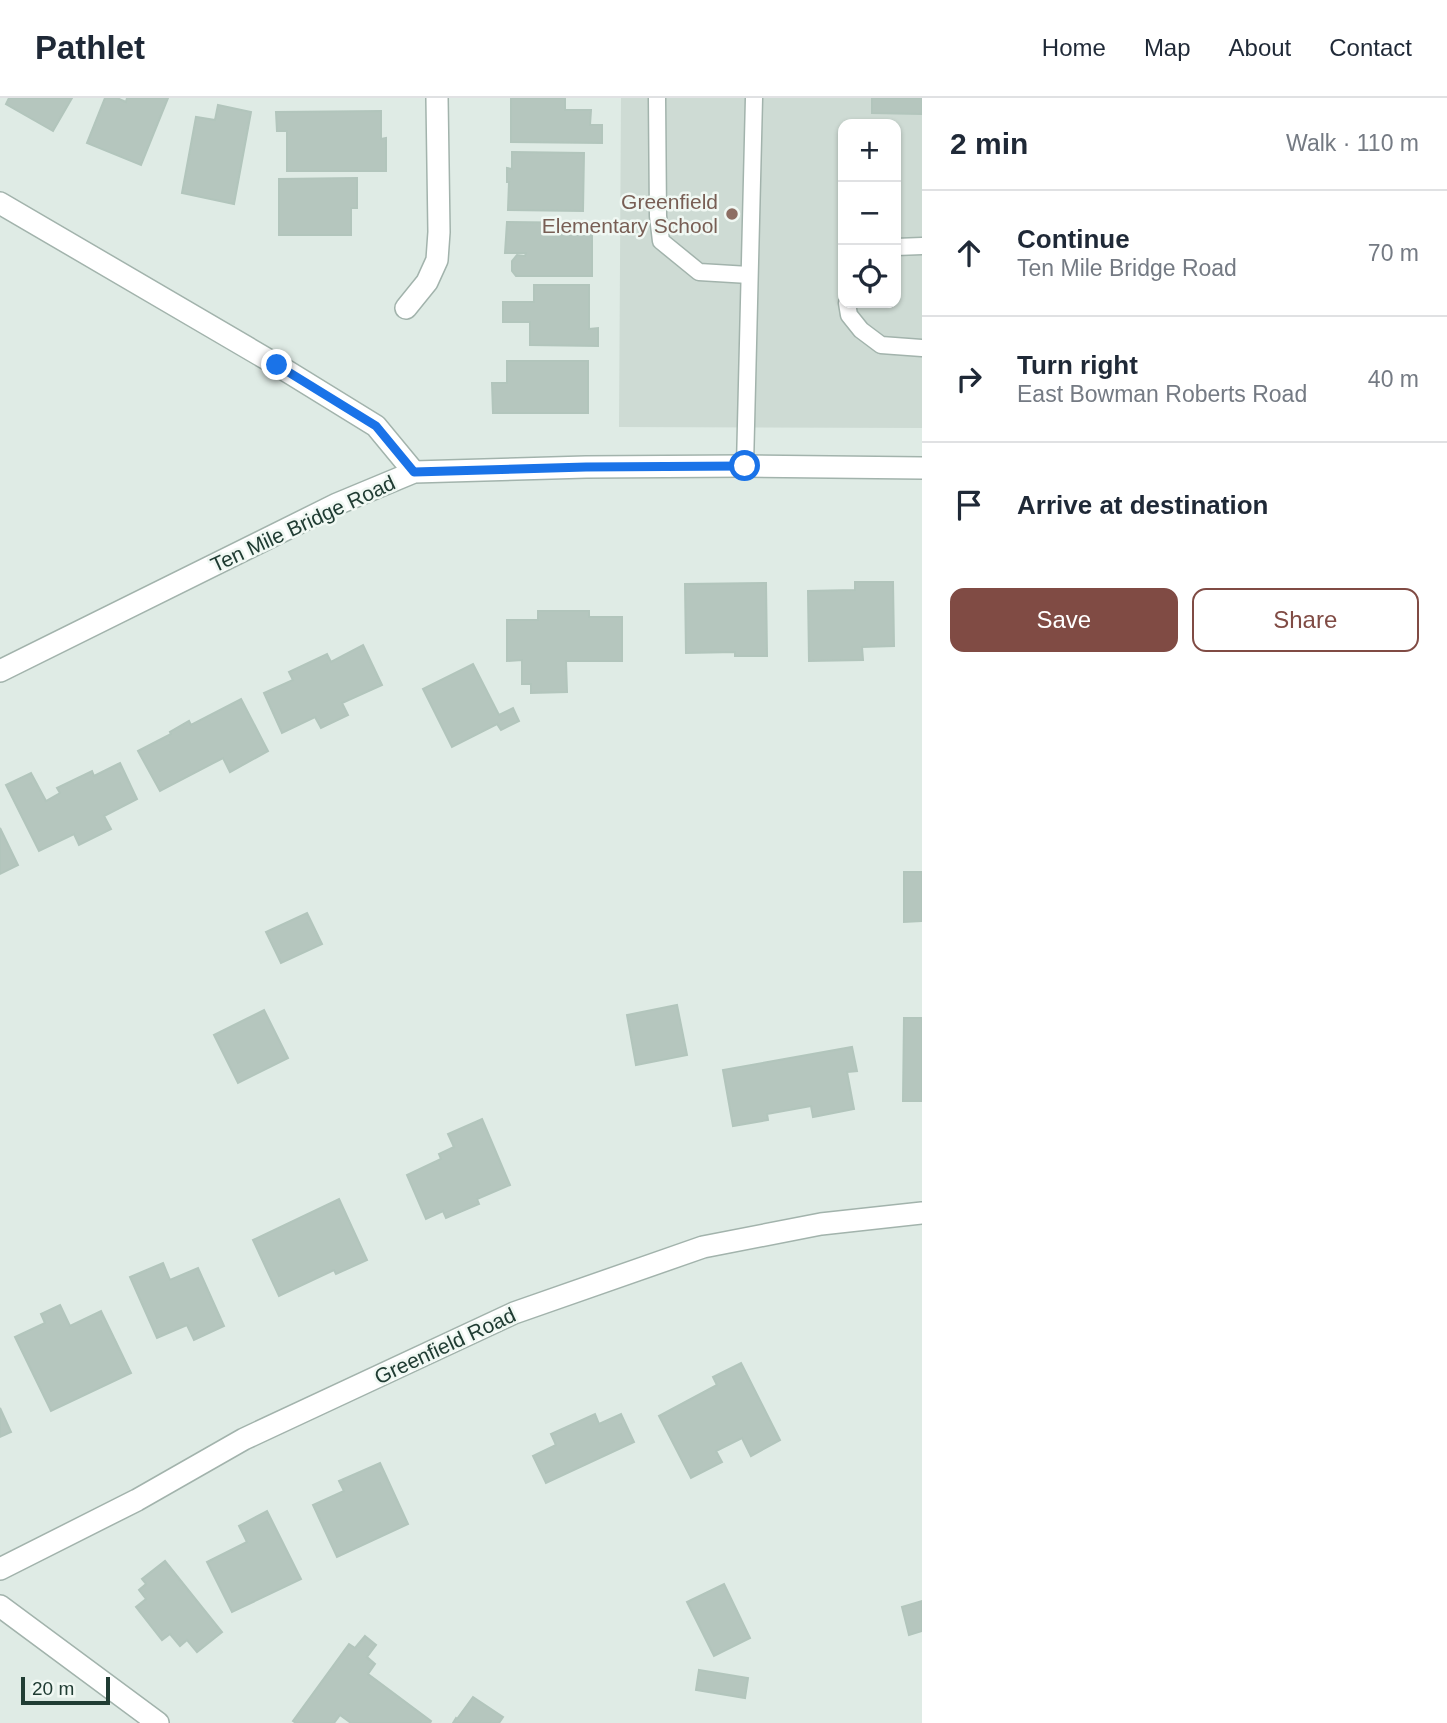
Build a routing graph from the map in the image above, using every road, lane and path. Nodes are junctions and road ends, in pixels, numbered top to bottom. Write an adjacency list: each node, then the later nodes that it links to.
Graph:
1 (437, 98): 8 (street)
2 (657, 98): 7 (lane)
3 (754, 98): 7 (lane)
4 (0, 203): 13 (street)
5 (922, 246): 6 (lane)
6 (901, 247)
7 (749, 275): 11 (lane)
8 (406, 308)
9 (848, 308): 10 (lane)
10 (914, 348)
11 (745, 466): 12 (street, Ten Mile Bridge Road); 13 (street, Ten Mile Bridge Road)
12 (922, 468)
13 (414, 472): 14 (street, Ten Mile Bridge Road)
14 (0, 671)
15 (922, 1213): 16 (street, Greenfield Road)
16 (0, 1569)
17 (0, 1606): 18 (street)
18 (158, 1723)

